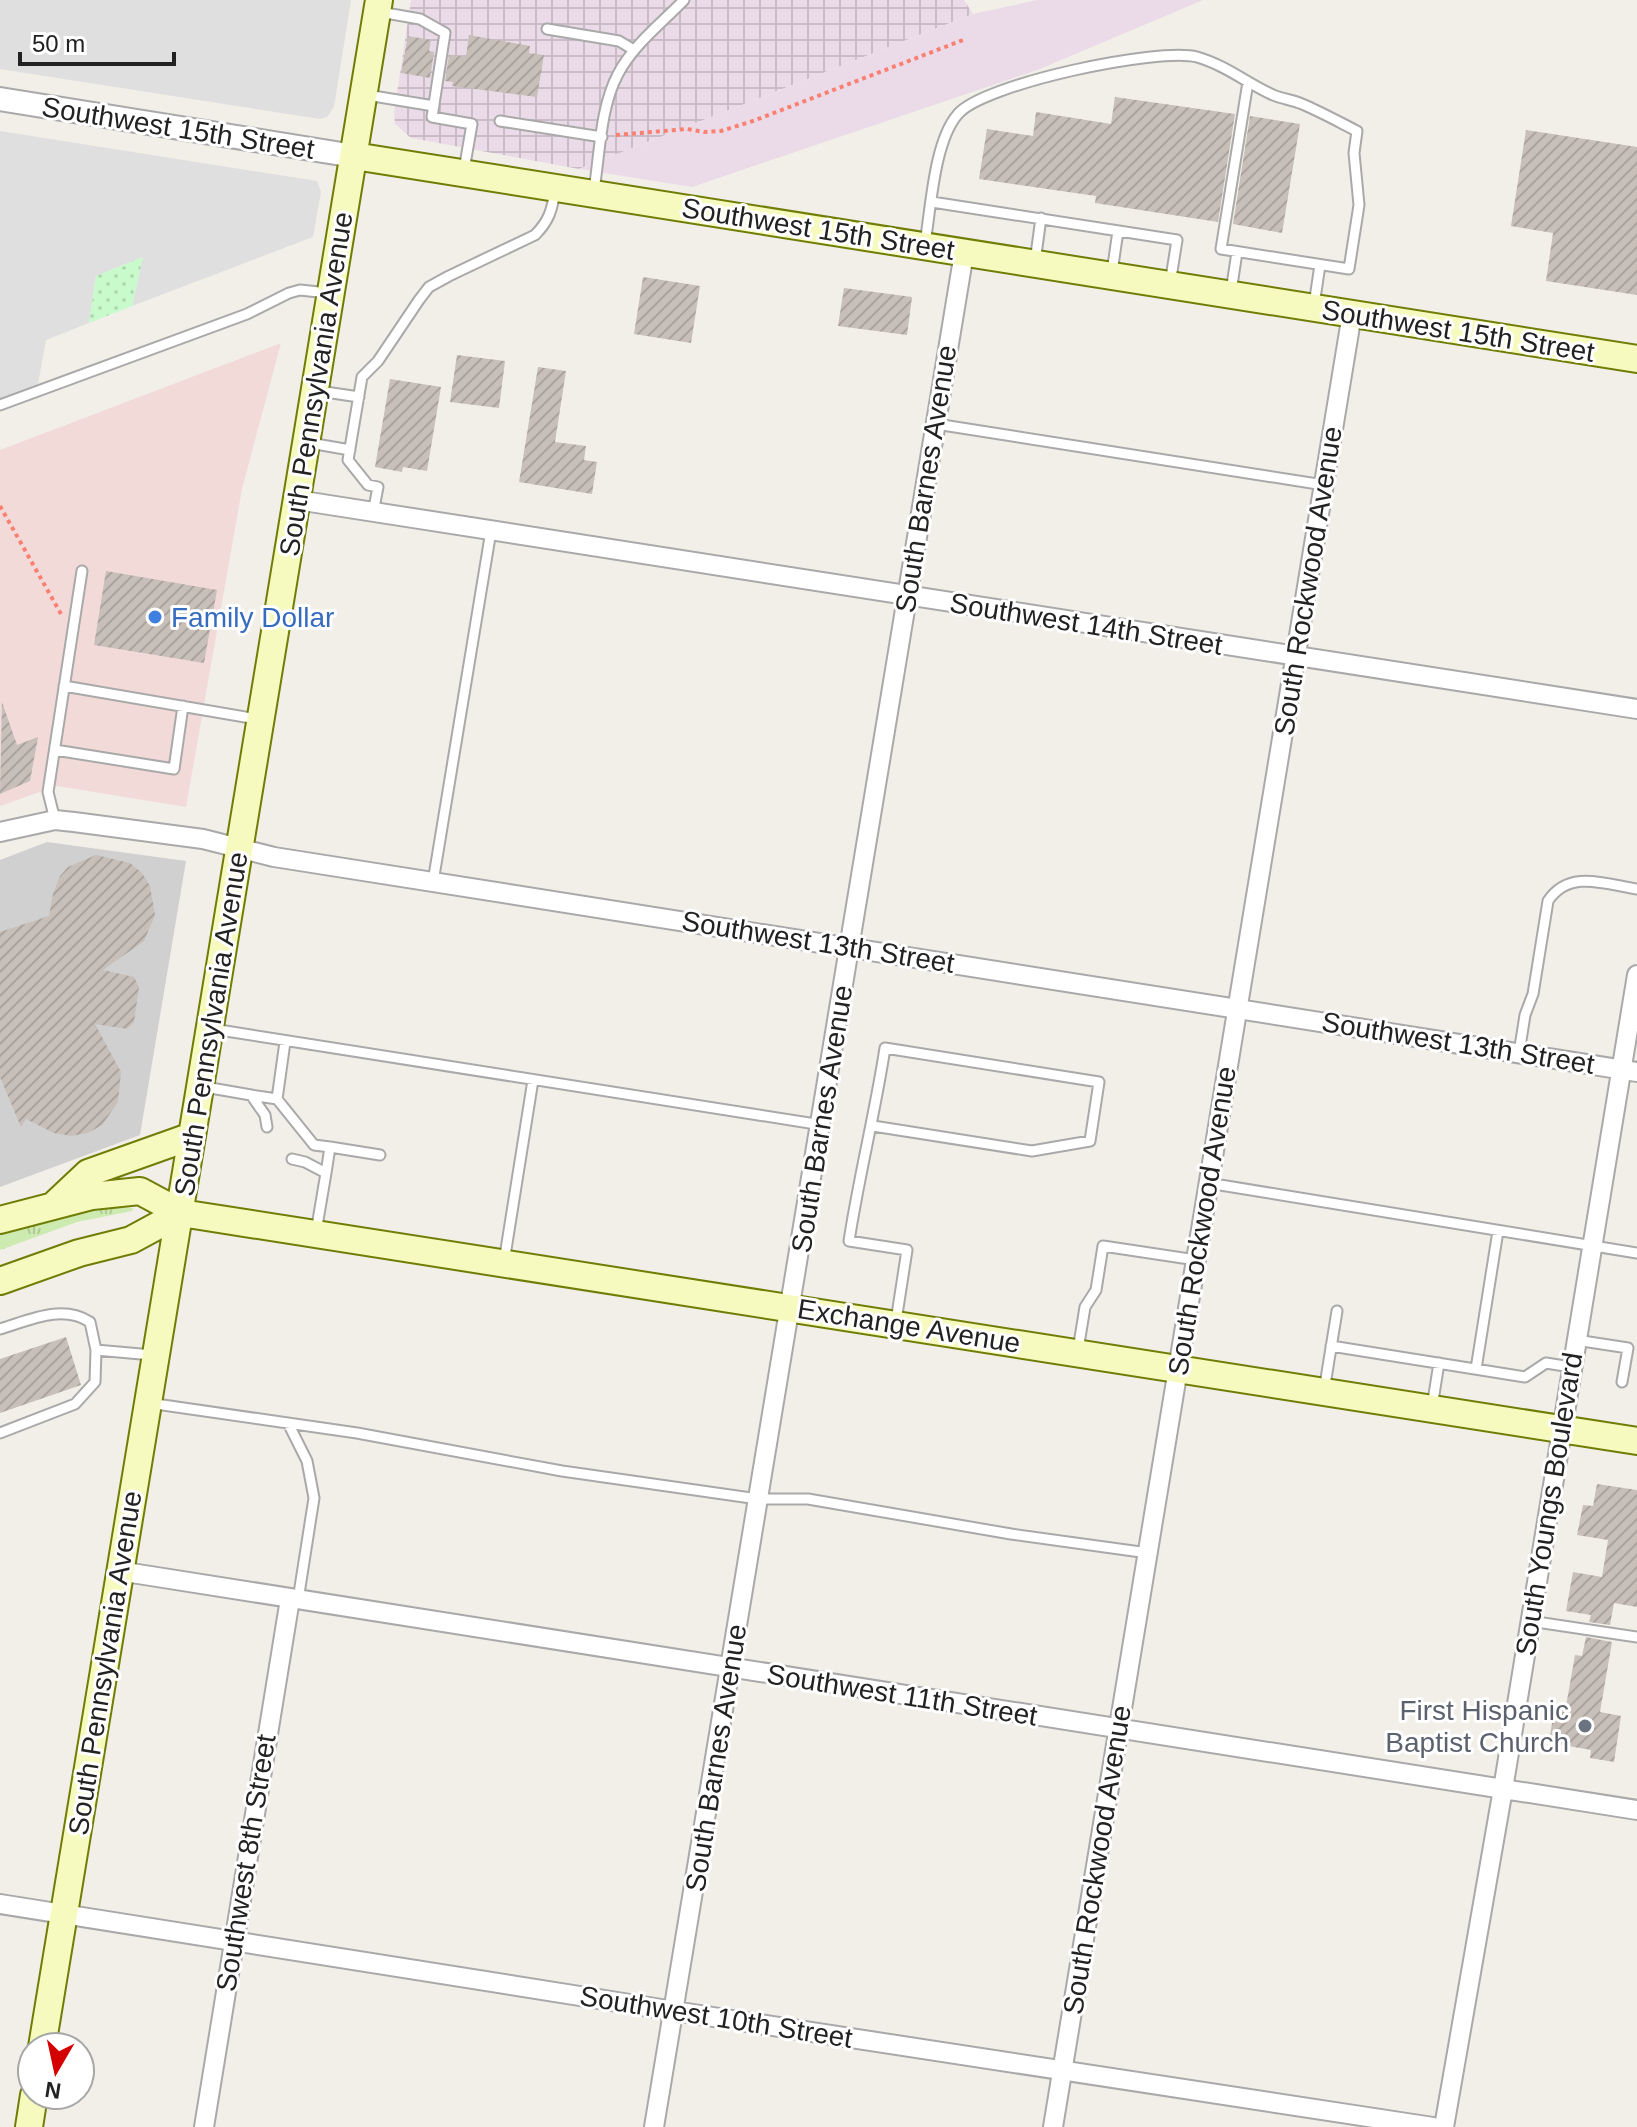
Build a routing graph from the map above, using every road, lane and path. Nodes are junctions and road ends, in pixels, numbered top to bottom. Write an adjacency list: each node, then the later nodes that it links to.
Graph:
1 (684, 0): 5 (lane)
2 (378, 6): 7 (main road, South Pennsylvania Avenue); 9 (lane)
3 (547, 29): 5 (lane)
4 (963, 40): 11 (path)
5 (634, 50): 11 (lane)
6 (1248, 82): 16 (lane); 20 (lane); 23 (lane)
7 (364, 94): 9 (lane); 12 (main road, South Pennsylvania Avenue)
8 (0, 99): 12 (street, Southwest 15th Street)
9 (434, 106): 13 (lane)
10 (500, 121): 11 (lane)
11 (602, 137): 15 (lane)
12 (354, 156): 13 (main road, Southwest 15th Street); 26 (main road, South Pennsylvania Avenue)
13 (464, 173): 14 (main road, Southwest 15th Street)
14 (556, 187): 15 (main road, Southwest 15th Street); 32 (lane)
15 (593, 193): 19 (main road, Southwest 15th Street)
16 (932, 202): 17 (lane); 19 (lane)
17 (1041, 218): 18 (lane); 22 (lane)
18 (1118, 231): 24 (lane); 25 (lane)
19 (925, 246): 21 (main road, Southwest 15th Street)
20 (1237, 252): 23 (lane); 27 (lane)
21 (964, 253): 22 (main road, Southwest 15th Street); 34 (street, South Barnes Avenue)
22 (1035, 264): 24 (main road, Southwest 15th Street)
23 (1320, 265): 28 (lane)
24 (1111, 276): 25 (main road, Southwest 15th Street)
25 (1170, 285): 27 (main road, Southwest 15th Street)
26 (331, 293): 31 (main road, South Pennsylvania Avenue); 33 (lane)
27 (1231, 295): 28 (main road, Southwest 15th Street)
28 (1313, 308): 29 (main road, Southwest 15th Street)
29 (1352, 314): 30 (main road, Southwest 15th Street); 37 (street, South Rockwood Avenue)
30 (1637, 359)
31 (315, 390): 32 (lane); 35 (main road, South Pennsylvania Avenue)
32 (359, 397): 36 (lane)
33 (0, 405)
34 (935, 423): 37 (lane); 43 (street, South Barnes Avenue)
35 (307, 443): 36 (lane); 38 (main road, South Pennsylvania Avenue)
36 (350, 450): 40 (lane)
37 (1324, 485): 45 (street, South Rockwood Avenue)
38 (297, 500): 40 (street, Southwest 14th Street); 49 (main road, South Pennsylvania Avenue)
39 (0, 506): 44 (path)
40 (373, 513): 41 (street, Southwest 14th Street)
41 (491, 531): 43 (street, Southwest 14th Street); 54 (lane)
42 (82, 571): 44 (lane)
43 (907, 597): 45 (street, Southwest 14th Street); 56 (street, South Barnes Avenue)
44 (76, 615): 46 (lane)
45 (1295, 656): 48 (street, Southwest 14th Street); 58 (street, South Rockwood Avenue)
46 (64, 686): 47 (lane); 50 (lane)
47 (183, 706): 49 (lane); 50 (lane)
48 (1637, 709)
49 (260, 720): 53 (main road, South Pennsylvania Avenue)
50 (55, 750): 51 (lane)
51 (55, 820): 52 (street, Southwest 13th Street); 53 (street, Southwest 13th Street)
52 (0, 832)
53 (239, 847): 54 (street, Southwest 13th Street); 59 (main road, South Pennsylvania Avenue)
54 (433, 882): 56 (street, Southwest 13th Street)
55 (1637, 889): 61 (lane)
56 (849, 947): 58 (street, Southwest 13th Street); 69 (street, South Barnes Avenue)
57 (1637, 975): 62 (street, South Youngs Boulevard)
58 (1237, 1008): 61 (street, Southwest 13th Street); 79 (street, South Rockwood Avenue)
59 (209, 1029): 60 (lane); 64 (main road, South Pennsylvania Avenue)
60 (285, 1042): 63 (lane); 66 (lane)
61 (1519, 1053): 62 (street, Southwest 13th Street)
62 (1629, 1070): 85 (street, South Youngs Boulevard)
63 (533, 1080): 69 (lane); 88 (lane)
64 (200, 1086): 65 (lane); 72 (main road, South Pennsylvania Avenue)
65 (251, 1095): 66 (lane); 67 (lane)
66 (277, 1099): 73 (lane)
67 (265, 1115): 68 (lane); 71 (lane)
68 (278, 1122)
69 (822, 1125): 90 (street, South Barnes Avenue)
70 (873, 1126): 70 (lane); 92 (lane)
71 (267, 1127)
72 (192, 1136): 80 (main road); 81 (main road, South Pennsylvania Avenue)
73 (330, 1147): 75 (lane); 78 (lane)
74 (302, 1150): 77 (lane)
75 (380, 1155)
76 (292, 1159): 77 (lane)
77 (305, 1162): 78 (lane)
78 (326, 1173): 84 (lane)
79 (1208, 1183): 83 (lane); 87 (street, South Rockwood Avenue)
80 (54, 1205): 81 (main road, Exchange Avenue); 82 (main road, Exchange Avenue)
81 (181, 1213): 84 (main road, Exchange Avenue); 89 (main road); 98 (main road, South Pennsylvania Avenue)
82 (0, 1220)
83 (1498, 1231): 85 (lane); 102 (lane)
84 (316, 1232): 88 (main road, Exchange Avenue)
85 (1592, 1246): 86 (lane); 94 (street, South Youngs Boulevard)
86 (1637, 1253)
87 (1196, 1261): 97 (lane); 101 (street, South Rockwood Avenue)
88 (504, 1262): 90 (main road, Exchange Avenue)
89 (0, 1281)
90 (792, 1308): 92 (main road, Exchange Avenue); 111 (street, South Barnes Avenue)
91 (1337, 1311): 95 (lane)
92 (895, 1324): 97 (main road, Exchange Avenue)
93 (0, 1329): 96 (lane)
94 (1576, 1340): 100 (street, South Youngs Boulevard); 103 (lane)
95 (1331, 1346): 99 (lane); 104 (lane)
96 (96, 1350): 98 (lane); 109 (lane)
97 (1078, 1353): 101 (main road, Exchange Avenue)
98 (157, 1355): 105 (main road, South Pennsylvania Avenue)
99 (1439, 1363): 102 (lane); 106 (lane)
100 (1571, 1367): 102 (lane); 108 (street, South Youngs Boulevard)
101 (1179, 1368): 104 (main road, Exchange Avenue); 112 (street, South Rockwood Avenue)
102 (1476, 1369)
103 (1622, 1382)
104 (1324, 1392): 106 (main road, Exchange Avenue)
105 (149, 1403): 107 (lane); 113 (main road, South Pennsylvania Avenue)
106 (1432, 1408): 108 (main road, Exchange Avenue)
107 (288, 1423): 111 (lane); 114 (lane)
108 (1561, 1429): 110 (main road, Exchange Avenue); 115 (street, South Youngs Boulevard)
109 (0, 1433)
110 (1637, 1441)
111 (758, 1499): 112 (lane); 117 (street, South Barnes Avenue)
112 (1148, 1553): 118 (street, South Rockwood Avenue)
113 (119, 1571): 114 (street, Southwest 11th Street); 122 (main road, South Pennsylvania Avenue)
114 (294, 1599): 117 (street, Southwest 11th Street); 123 (street, Southwest 8th Street)
115 (1530, 1621): 116 (lane); 119 (street, South Youngs Boulevard)
116 (1637, 1637)
117 (731, 1668): 118 (street, Southwest 11th Street); 124 (street, South Barnes Avenue)
118 (1119, 1729): 119 (street, Southwest 11th Street); 126 (street, South Rockwood Avenue)
119 (1503, 1789): 120 (street, Southwest 11th Street); 131 (street, South Youngs Boulevard)
120 (1637, 1810)
121 (0, 1904): 122 (street, Southwest 10th Street)
122 (63, 1914): 123 (street, Southwest 10th Street); 125 (main road, South Pennsylvania Avenue)
123 (232, 1941): 124 (street, Southwest 10th Street); 127 (street, Southwest 8th Street)
124 (674, 2011): 126 (street, Southwest 10th Street); 128 (street, South Barnes Avenue)
125 (45, 2031)
126 (1062, 2071): 129 (street, South Rockwood Avenue); 130 (street, Southwest 10th Street)
127 (204, 2127)
128 (654, 2127)
129 (1053, 2127)
130 (1433, 2127)
131 (1444, 2127)

